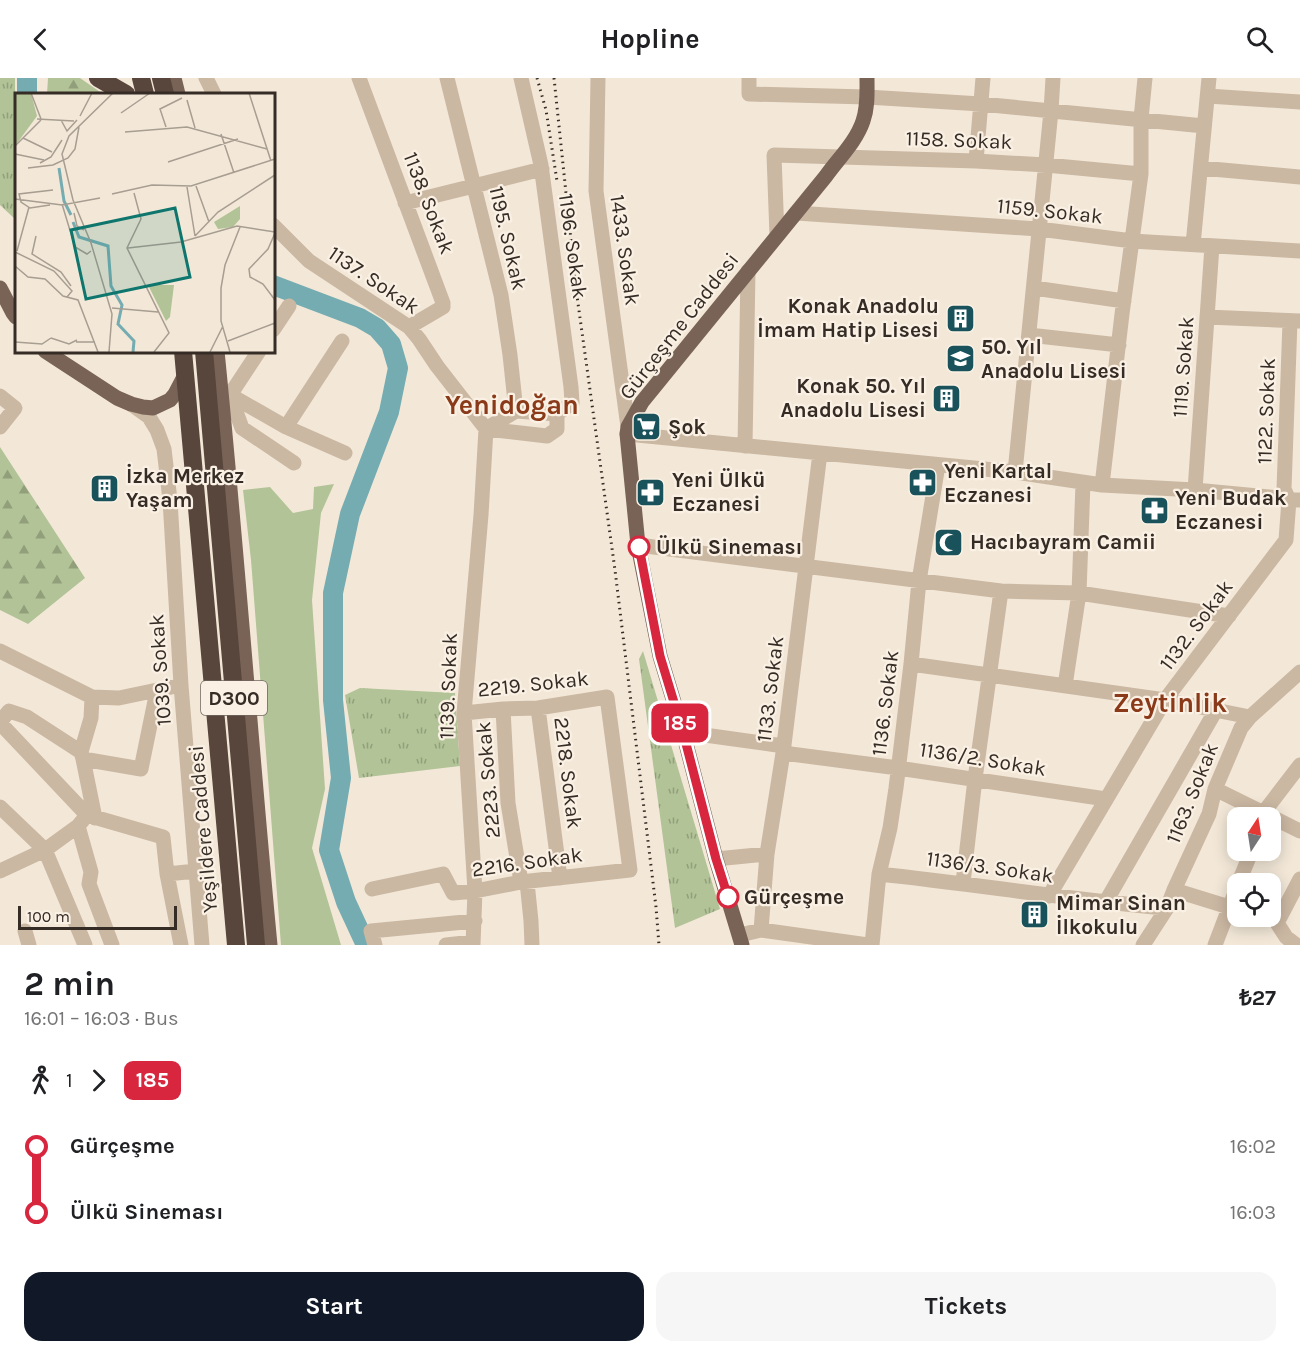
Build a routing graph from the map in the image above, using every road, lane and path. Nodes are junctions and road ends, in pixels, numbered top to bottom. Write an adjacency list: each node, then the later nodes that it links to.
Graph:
1 (98, 78): 16 (highway)
2 (141, 78): 17 (highway)
3 (161, 78): 18 (highway)
4 (174, 78): 19 (main road)
5 (206, 78): 20 (street)
6 (359, 78): 36 (street, 1138. Sokak)
7 (447, 78): 35 (street, 1195. Sokak)
8 (521, 78): 32 (street, 1196. Sokak)
9 (597, 78): 74 (street, 1433. Sokak)
10 (749, 78): 22 (street)
11 (867, 78): 22 (main road, Gürçeşme Caddesi)
12 (983, 78): 24 (street)
13 (1053, 78): 25 (street)
14 (1145, 78): 26 (street)
15 (1209, 78): 21 (street)
16 (124, 93)
17 (145, 93)
18 (165, 93)
19 (178, 93)
20 (214, 93)
21 (1208, 96): 23 (street); 27 (street)
22 (867, 97): 24 (street); 28 (main road, Gürçeşme Caddesi)
23 (1300, 102)
24 (981, 104): 25 (street); 29 (street)
25 (1051, 111): 26 (street); 30 (street)
26 (1141, 119): 27 (street); 33 (street)
27 (1204, 126): 31 (street)
28 (841, 156): 29 (street, 1158. Sokak); 37 (main road, Gürçeşme Caddesi); 40 (street, 1158. Sokak)
29 (976, 161): 30 (street, 1158. Sokak)
30 (1046, 165): 33 (street, 1158. Sokak); 39 (street)
31 (1201, 168): 34 (street); 42 (street)
32 (542, 169): 35 (street); 68 (street, 1196. Sokak)
33 (1141, 174): 41 (street)
34 (1300, 177)
35 (475, 186): 36 (street); 66 (street, 1195. Sokak)
36 (405, 203): 53 (street, 1138. Sokak)
37 (796, 213): 39 (street, 1159. Sokak); 40 (main road, Gürçeşme Caddesi)
38 (274, 226): 53 (street, 1137. Sokak)
39 (1040, 230): 41 (street, 1159. Sokak); 47 (street)
40 (777, 236): 45 (main road, Gürçeşme Caddesi)
41 (1132, 241): 42 (street, 1159. Sokak); 48 (street)
42 (1193, 245): 43 (street, 1159. Sokak)
43 (1212, 246): 44 (street, 1159. Sokak); 51 (street, 1119. Sokak)
44 (1300, 251)
45 (748, 271): 74 (main road, Gürçeşme Caddesi); 76 (street)
46 (0, 288): 50 (main road)
47 (1034, 288): 48 (street); 55 (street)
48 (1124, 301): 57 (street)
49 (289, 306): 54 (street)
50 (15, 316)
51 (1208, 317): 52 (street); 84 (street, 1119. Sokak)
52 (1295, 321): 69 (street, 1122. Sokak)
53 (409, 327): 73 (street, 1137. Sokak)
54 (274, 328)
55 (1029, 335): 57 (street); 81 (street)
56 (342, 341): 71 (street)
57 (1119, 345): 83 (street)
58 (46, 352): 67 (main road)
59 (183, 352): 63 (highway, Yeşildere Caddesi)
60 (204, 352): 150 (highway, Yeşildere Caddesi / D300)
61 (218, 352): 75 (main road)
62 (258, 352): 64 (street)
63 (185, 375): 67 (main road); 149 (highway, Yeşildere Caddesi)
64 (230, 395): 71 (street); 72 (street)
65 (0, 396): 70 (street)
66 (516, 411): 68 (street); 73 (street)
67 (151, 412): 96 (street, 1039. Sokak)
68 (557, 414): 73 (street)
69 (1293, 422): 85 (street, 1122. Sokak)
70 (0, 427)
71 (286, 427): 77 (street)
72 (242, 428): 75 (street); 79 (street)
73 (486, 429): 104 (street, 1139. Sokak)
74 (628, 431): 76 (street); 86 (main road, Gürçeşme Caddesi)
75 (226, 439): 151 (main road)
76 (746, 446): 78 (street)
77 (345, 453)
78 (820, 453): 80 (street); 87 (street, 1133. Sokak)
79 (294, 463)
80 (938, 465): 81 (street); 88 (street, 1136. Sokak)
81 (1015, 472): 82 (street)
82 (1083, 483): 83 (street); 90 (street)
83 (1102, 485): 84 (street)
84 (1195, 490): 85 (street)
85 (1295, 500): 91 (street, 1132. Sokak)
86 (638, 545): 87 (street); 107 (main road, Gürçeşme Caddesi)
87 (806, 566): 88 (street); 108 (street, 1133. Sokak)
88 (919, 581): 89 (street); 93 (street, 1136. Sokak)
89 (1001, 591): 90 (street); 95 (street)
90 (1079, 592): 91 (street); 97 (street)
91 (1229, 616): 100 (street, 1132. Sokak)
92 (0, 651): 99 (street)
93 (911, 664): 95 (street); 111 (street, 1136. Sokak)
94 (1300, 672): 105 (street, 1163. Sokak)
95 (990, 676): 97 (street); 112 (street)
96 (181, 685): 98 (street); 125 (street, 1039. Sokak)
97 (1065, 686): 100 (street)
98 (157, 691): 99 (street); 109 (street)
99 (92, 697): 109 (street)
100 (1165, 700): 103 (street); 114 (street, 1132. Sokak)
101 (538, 708): 102 (street, 2219. Sokak); 124 (street, 2219. Sokak); 129 (street, 2218. Sokak)
102 (503, 709): 104 (street, 2219. Sokak); 131 (street, 2223. Sokak)
103 (1216, 710): 105 (street); 137 (street)
104 (464, 713): 135 (street, 1139. Sokak)
105 (1250, 717): 113 (street, 1163. Sokak)
106 (0, 723): 109 (street); 118 (street)
107 (683, 732): 108 (street, 1136/2. Sokak); 123 (main road, Gürçeşme Caddesi)
108 (783, 750): 111 (street, 1136/2. Sokak); 122 (street, 1133. Sokak)
109 (82, 755): 118 (street)
110 (1300, 765): 117 (street)
111 (898, 768): 112 (street, 1136/2. Sokak); 128 (street, 1136. Sokak)
112 (975, 779): 114 (street, 1136/2. Sokak); 132 (street)
113 (1215, 789): 116 (street); 134 (street, 1163. Sokak)
114 (1106, 799): 136 (street, 1132. Sokak)
115 (0, 807): 121 (street)
116 (1250, 807)
117 (1271, 807)
118 (87, 820): 121 (street); 127 (street); 146 (street)
119 (1281, 822): 120 (street)
120 (1300, 831)
121 (45, 850): 126 (street); 145 (street)
122 (767, 854): 123 (street); 142 (street, 1133. Sokak)
123 (716, 859): 143 (main road, Gürçeşme Caddesi)
124 (630, 870): 129 (street, 2216. Sokak)
125 (196, 871): 127 (street); 148 (street, 1039. Sokak)
126 (0, 872)
127 (167, 874): 147 (street)
128 (879, 874): 132 (street, 1136/3. Sokak); 155 (street, 1136. Sokak)
129 (560, 878): 131 (street, 2216. Sokak)
130 (1300, 879): 158 (street)
131 (524, 882): 135 (street, 2216. Sokak); 154 (street, 2223. Sokak)
132 (963, 883): 136 (street, 1136/3. Sokak)
133 (372, 889): 135 (street, 2216. Sokak)
134 (1174, 890): 138 (street); 139 (street, 1163. Sokak)
135 (475, 891): 141 (street, 1139. Sokak)
136 (1049, 896): 137 (street, 1136/3. Sokak)
137 (1105, 903): 139 (street, 1136/3. Sokak)
138 (1227, 906)
139 (1167, 908): 156 (street, 1163. Sokak)
140 (1227, 912): 157 (street)
141 (475, 921): 144 (street, 1139. Sokak); 152 (street)
142 (760, 930): 143 (street); 155 (street)
143 (741, 940)
144 (473, 943): 153 (street)
145 (86, 945)
146 (112, 945)
147 (181, 945)
148 (202, 945)
149 (236, 945)
150 (256, 945)
151 (270, 945)
152 (375, 945)
153 (446, 945)
154 (532, 945)
155 (870, 945)
156 (1143, 945)
157 (1215, 945)
158 (1296, 945)

